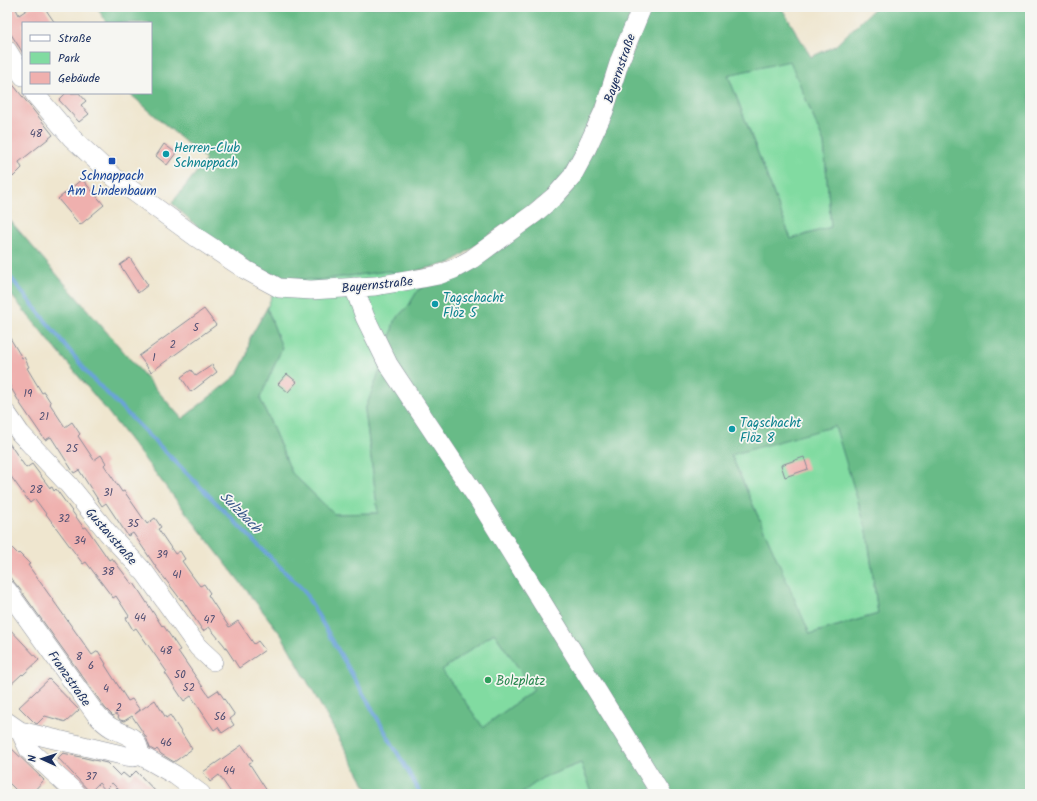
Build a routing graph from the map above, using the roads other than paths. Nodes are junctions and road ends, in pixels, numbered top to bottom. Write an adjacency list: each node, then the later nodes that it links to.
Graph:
1 (642, 7): 5 (street, Bayernstraße)
2 (7, 50): 3 (street)
3 (22, 74)
4 (35, 94): 5 (street, Bayernstraße)
5 (354, 287): 13 (street)
6 (7, 414): 8 (street, Gustavstraße)
7 (7, 590): 10 (street, Franzstraße)
8 (213, 661)
9 (14, 726): 10 (street); 11 (street)
10 (140, 755): 12 (street)
11 (77, 794)
12 (201, 794)
13 (661, 794)

